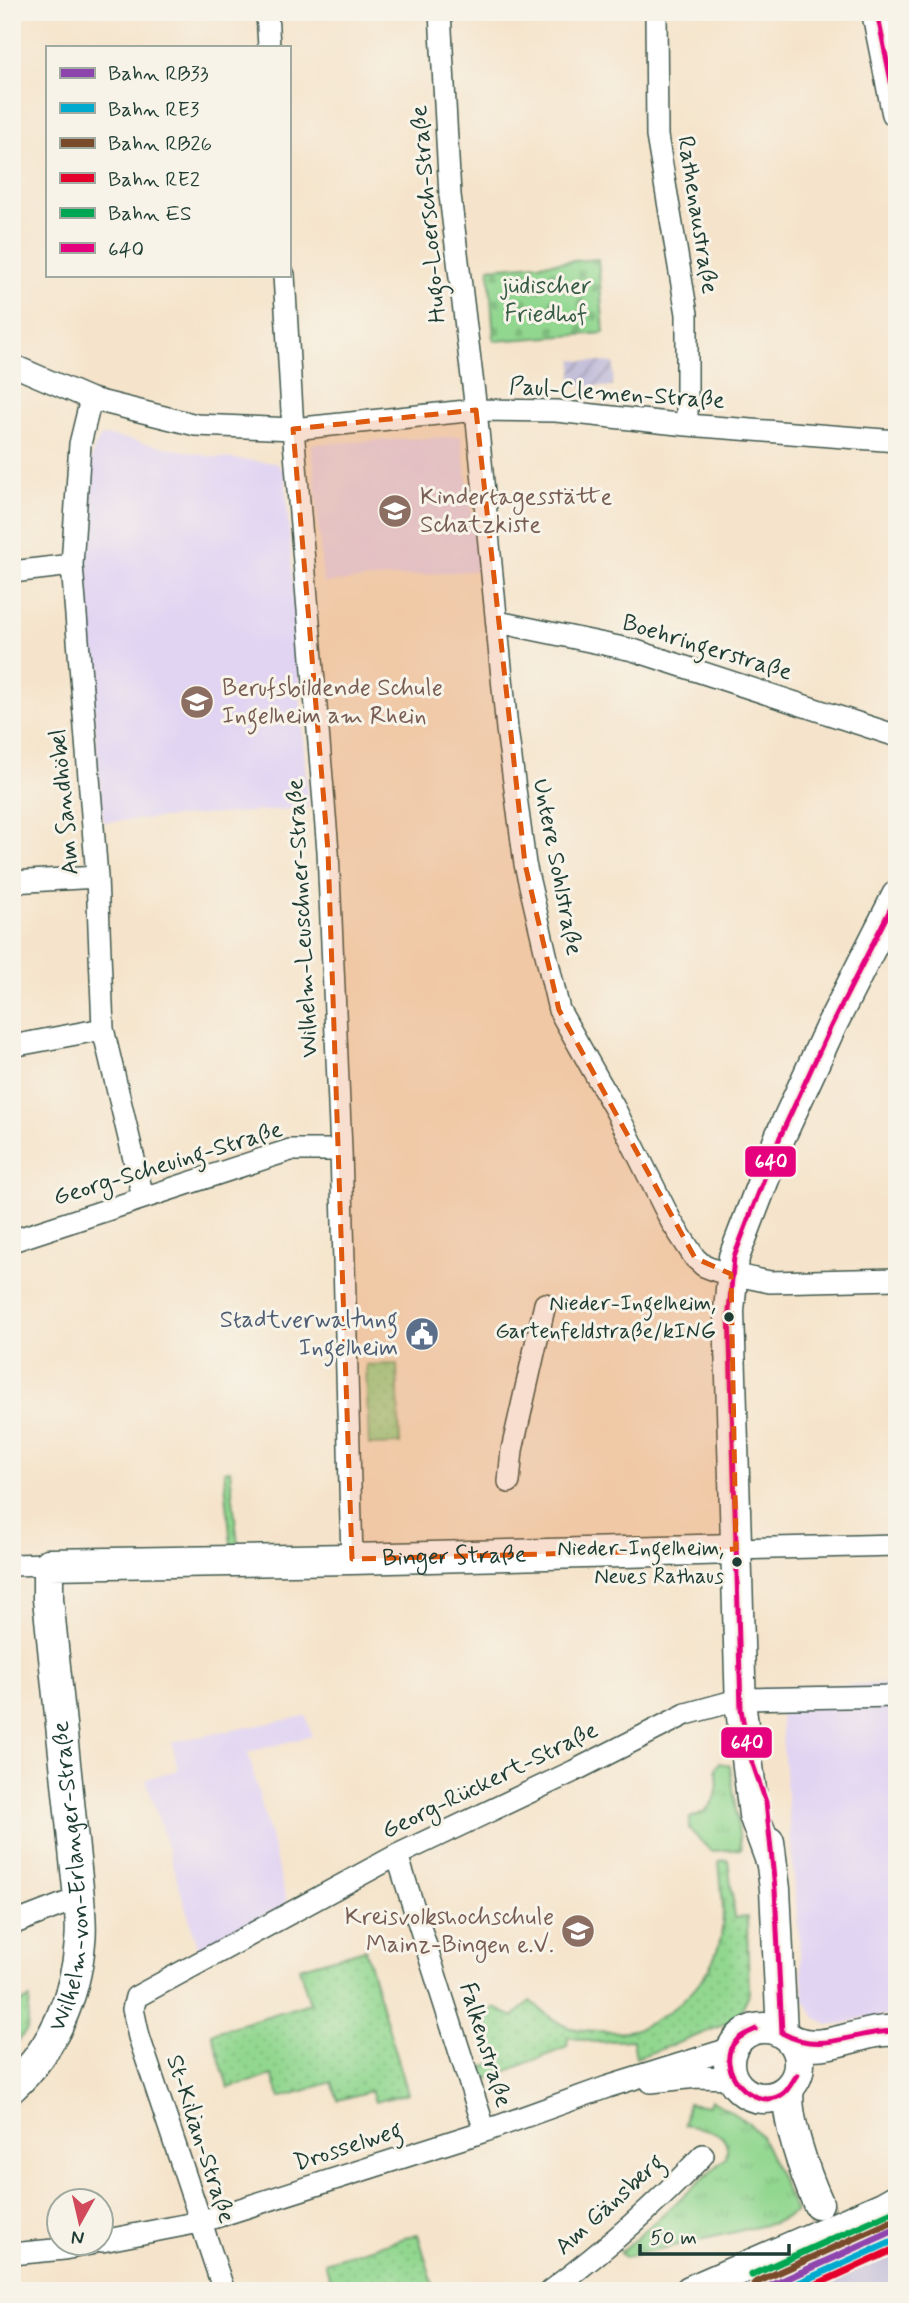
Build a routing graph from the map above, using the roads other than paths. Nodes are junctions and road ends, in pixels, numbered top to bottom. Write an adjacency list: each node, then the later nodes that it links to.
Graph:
1 (267, 12): 5 (street)
2 (440, 12): 10 (street, Hugo-Loersch-Straße)
3 (656, 12): 11 (street, Rathenaustraße)
4 (877, 12): 6 (main road)
5 (269, 46)
6 (897, 112)
7 (284, 276): 12 (street, Wilhelm-Leuschner-Straße)
8 (12, 365): 9 (street, Paul-Clemen-Straße)
9 (91, 399): 12 (street, Paul-Clemen-Straße); 14 (street, Am Sandhöbel)
10 (476, 410): 11 (street, Paul-Clemen-Straße); 12 (street, Paul-Clemen-Straße); 16 (street, Untere Sohlstraße)
11 (688, 425): 13 (street, Paul-Clemen-Straße)
12 (293, 429): 23 (street, Wilhelm-Leuschner-Straße)
13 (897, 441)
14 (72, 565): 15 (street); 18 (street, Am Sandhöbel)
15 (12, 572)
16 (498, 622): 17 (street, Boehringerstraße); 26 (street, Untere Sohlstraße)
17 (897, 736)
18 (97, 877): 19 (street); 21 (street, Am Sandhöbel)
19 (12, 882)
20 (897, 896): 26 (main road)
21 (103, 1029): 22 (street); 24 (street, Am Sandhöbel)
22 (12, 1046)
23 (341, 1150): 24 (street, Georg-Scheuing-Straße); 32 (street, Wilhelm-Leuschner-Straße)
24 (143, 1197): 25 (street, Georg-Scheuing-Straße)
25 (12, 1241)
26 (731, 1274): 27 (street, Untere Sohlstraße); 31 (main road)
27 (897, 1279)
28 (545, 1304): 29 (street)
29 (509, 1482)
30 (897, 1545): 31 (street, Binger Straße)
31 (736, 1549): 32 (main road, Binger Straße); 36 (main road)
32 (352, 1559): 33 (main road, Binger Straße)
33 (48, 1564): 34 (street, Binger Straße); 38 (main road, Wilhelm-von-Erlanger-Straße)
34 (12, 1565)
35 (897, 1696): 36 (street, Georg-Rückert-Straße)
36 (741, 1699): 37 (street, Georg-Rückert-Straße); 42 (main road)
37 (397, 1855): 40 (street, Georg-Rückert-Straße); 50 (street, Falkenstraße)
38 (79, 1898): 39 (street); 47 (main road, Wilhelm-von-Erlanger-Straße)
39 (12, 1924)
40 (133, 2003): 55 (street, St-Kilian-Straße)
41 (897, 2031): 42 (main road)
42 (776, 2034): 43 (main road); 46 (main road)
43 (733, 2048): 45 (main road); 48 (street, Drosselweg)
44 (897, 2050): 46 (main road)
45 (732, 2078): 48 (street, Drosselweg); 49 (main road)
46 (793, 2081): 49 (main road); 49 (main road)
47 (12, 2087)
48 (607, 2087): 50 (street, Drosselweg)
49 (756, 2097)
50 (485, 2132): 55 (street, Drosselweg)
51 (703, 2155): 60 (street, Am Gänsberg)
52 (897, 2186): 54 (main road)
53 (897, 2199): 54 (main road)
54 (869, 2213): 61 (main road)
55 (200, 2222): 56 (street, Drosselweg); 59 (street, St-Kilian-Straße)
56 (116, 2238)
57 (46, 2251): 58 (street)
58 (12, 2254)
59 (225, 2291)
60 (550, 2291)
61 (690, 2291)

